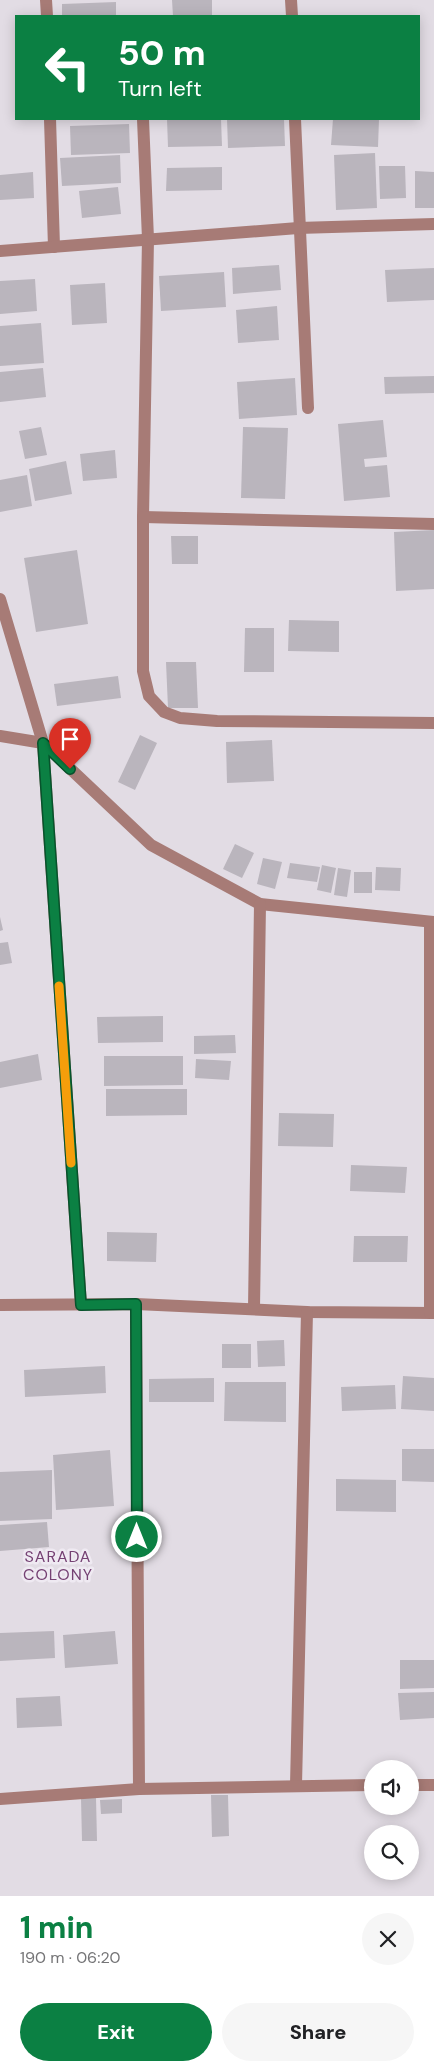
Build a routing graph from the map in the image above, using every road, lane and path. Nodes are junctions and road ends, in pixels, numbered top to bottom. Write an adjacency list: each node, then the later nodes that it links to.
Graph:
1 (46, 0): 3 (street)
2 (291, 0): 4 (street)
3 (47, 15)
4 (292, 15)
5 (50, 120): 11 (street)
6 (143, 120): 10 (street)
7 (295, 120): 9 (street)
8 (434, 224): 9 (street)
9 (298, 228): 10 (street); 13 (street)
10 (148, 239): 11 (street); 14 (street)
11 (54, 247): 12 (street)
12 (0, 251)
13 (308, 408)
14 (143, 517): 15 (street); 17 (street)
15 (434, 524)
16 (0, 599): 19 (street)
17 (434, 723)
18 (0, 736): 19 (street)
19 (43, 743): 20 (street); 24 (street)
20 (260, 904): 21 (street); 25 (street)
21 (432, 922): 27 (street)
22 (136, 1304): 24 (street); 25 (street); 32 (street)
23 (0, 1305): 24 (street)
24 (81, 1305)
25 (254, 1308): 26 (street)
26 (307, 1312): 27 (street); 28 (street)
27 (432, 1313)
28 (296, 1785): 29 (street); 32 (street)
29 (364, 1785)
30 (419, 1785): 31 (street)
31 (434, 1785)
32 (138, 1789): 33 (street)
33 (0, 1799)

